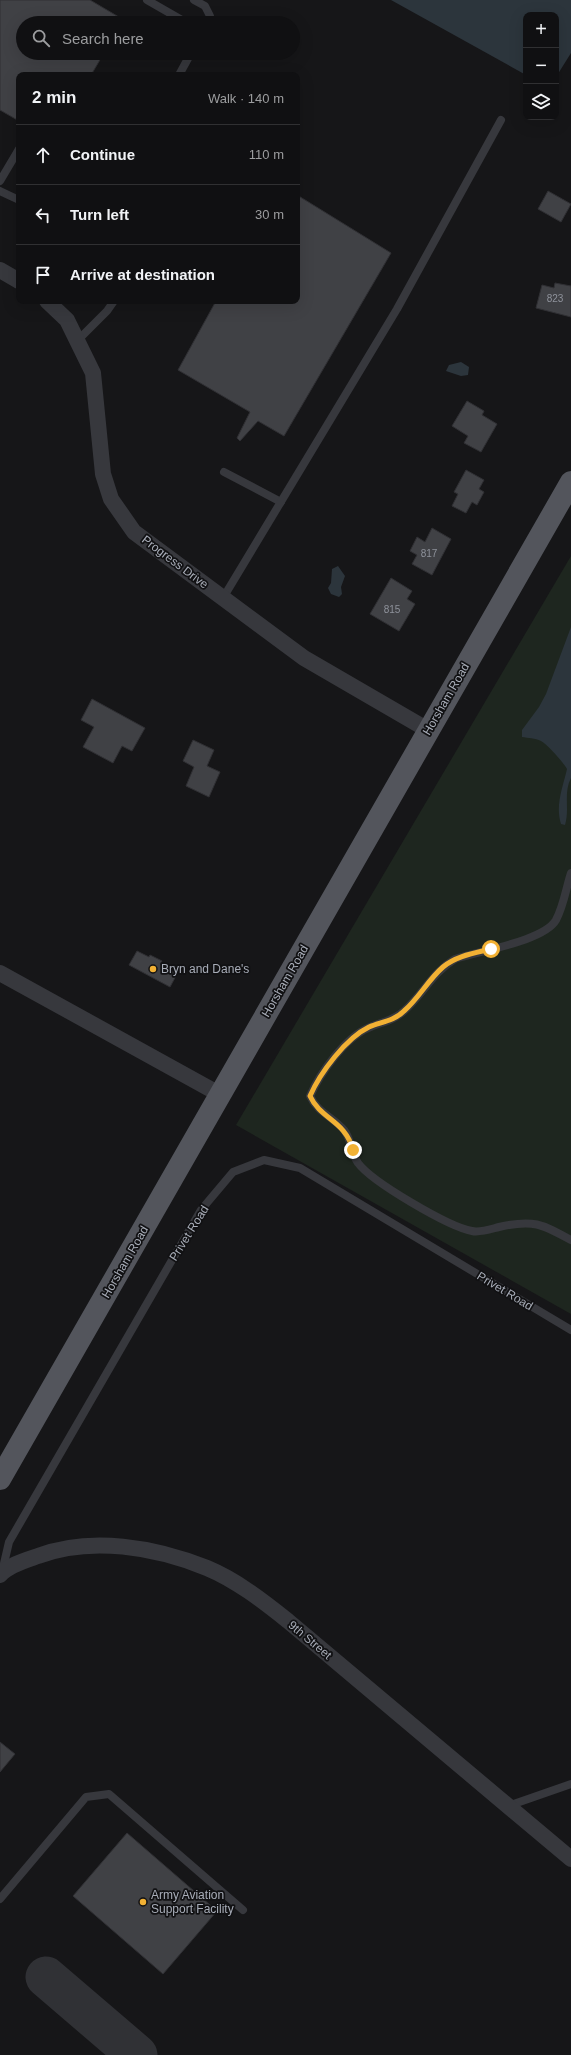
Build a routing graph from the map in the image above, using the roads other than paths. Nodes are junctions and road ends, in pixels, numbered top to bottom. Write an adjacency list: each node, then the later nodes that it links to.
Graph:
1 (147, 0): 3 (lane)
2 (194, 0): 4 (lane)
3 (175, 16)
4 (210, 16)
5 (188, 60): 6 (lane)
6 (182, 72)
7 (501, 120): 19 (lane)
8 (16, 154): 9 (lane)
9 (0, 181)
10 (0, 191): 11 (lane)
11 (16, 199)
12 (0, 270): 13 (street)
13 (16, 279)
14 (51, 304): 16 (street, Progress Drive)
15 (112, 304): 16 (lane)
16 (77, 340): 20 (street, Progress Drive)
17 (224, 472): 19 (lane)
18 (571, 482): 21 (main road, Horsham Road)
19 (281, 502): 20 (lane)
20 (223, 598): 21 (street, Progress Drive)
21 (428, 730): 24 (main road, Horsham Road)
22 (571, 873): 25 (lane)
23 (0, 973): 24 (street)
24 (221, 1095): 27 (main road, Horsham Road)
25 (571, 1240)
26 (571, 1330): 28 (lane, Privet Road)
27 (0, 1480)
28 (1, 1574): 30 (street, 9th Street)
29 (571, 1784): 30 (lane)
30 (508, 1806): 31 (street, 9th Street)
31 (571, 1860)
32 (0, 1899): 33 (lane)
33 (243, 1910)

